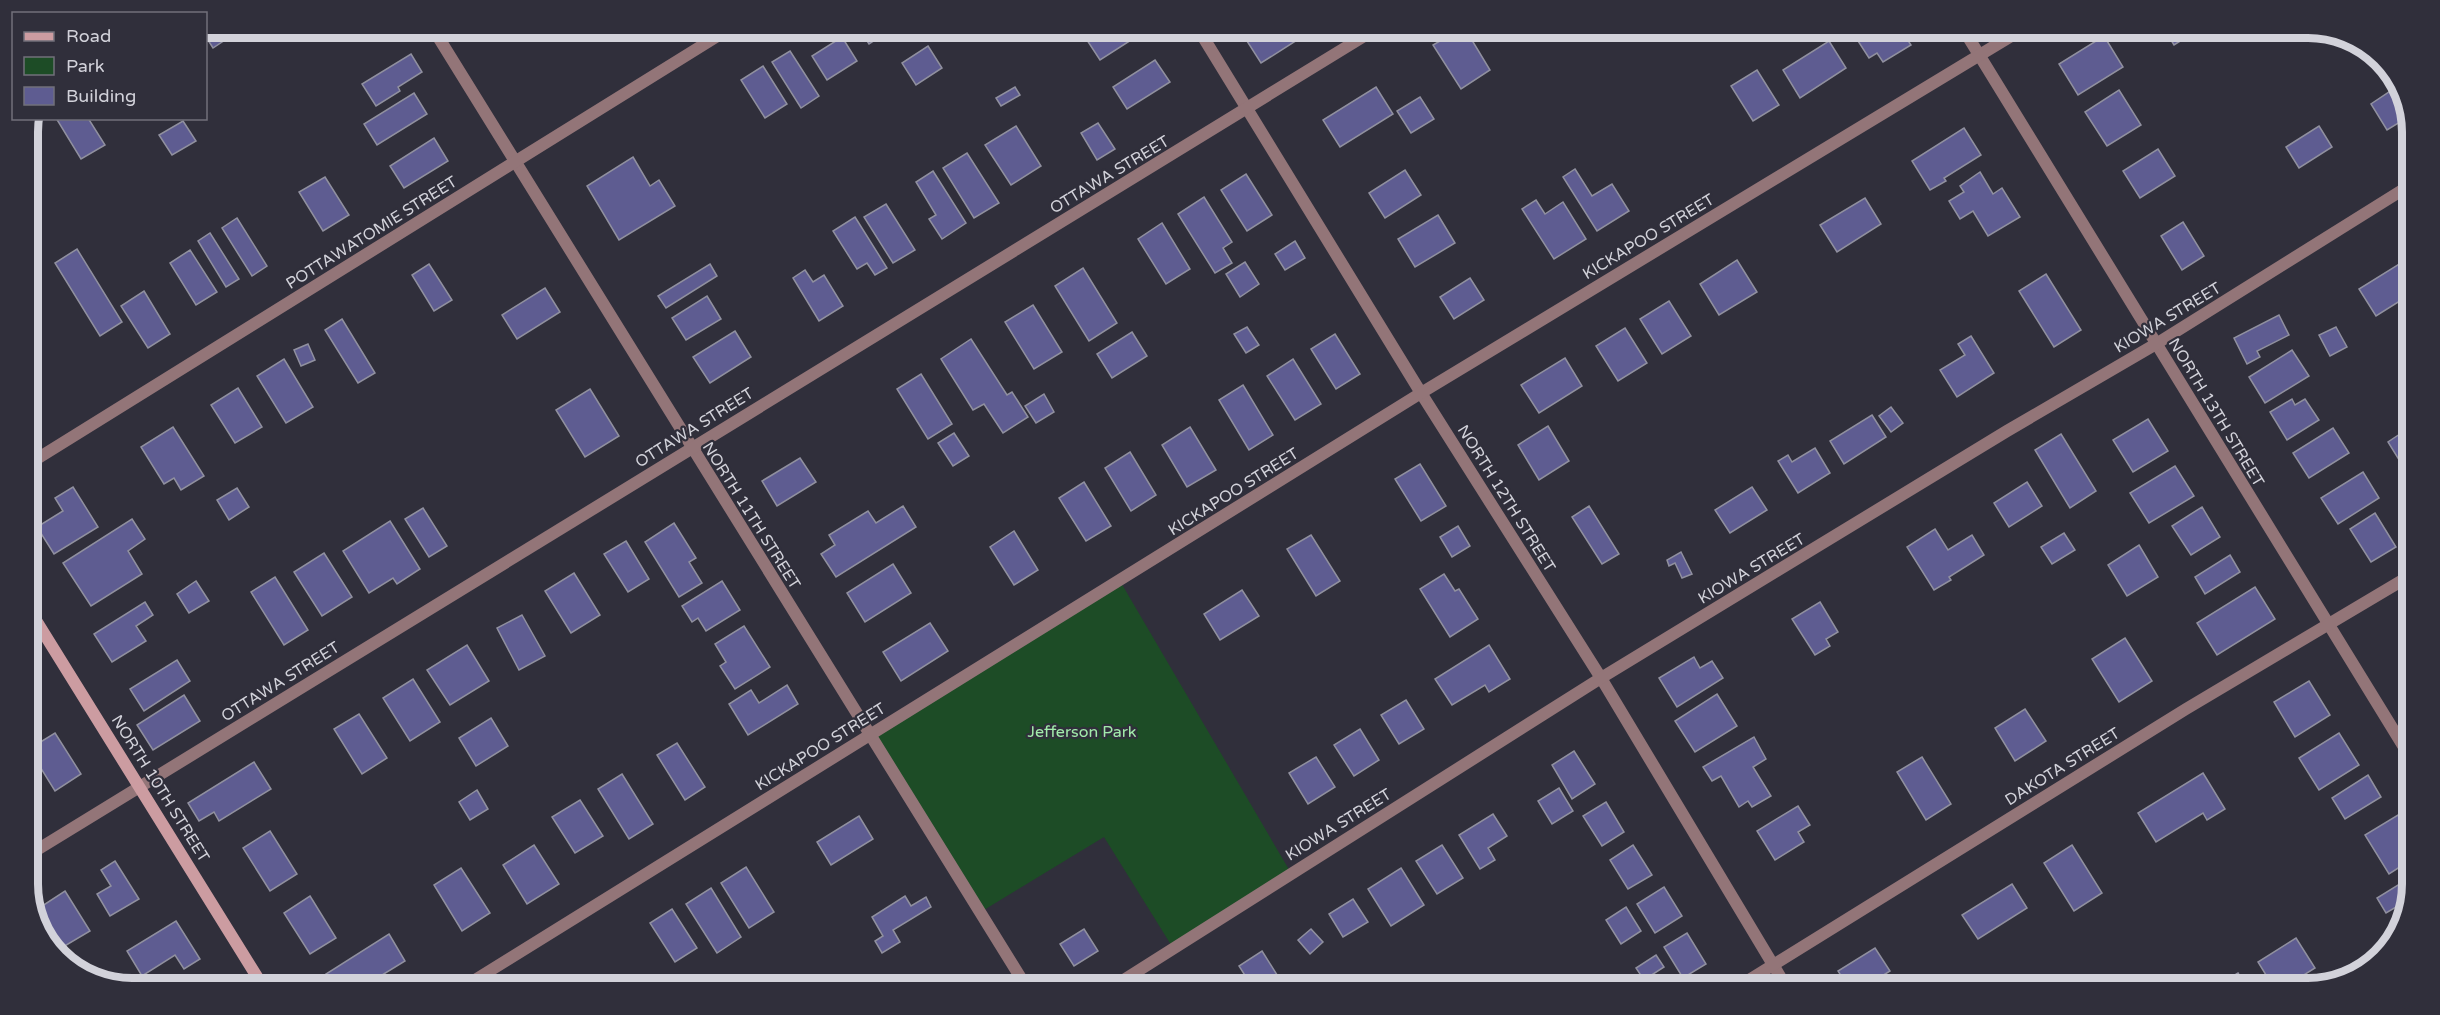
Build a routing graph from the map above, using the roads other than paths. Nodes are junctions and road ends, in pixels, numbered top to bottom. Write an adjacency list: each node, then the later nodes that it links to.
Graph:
1 (438, 37): 9 (street, NORTH 11TH STREET)
2 (716, 37): 9 (street, POTTAWATOMIE STREET)
3 (1203, 37): 8 (street, NORTH 12TH STREET)
4 (1363, 37): 8 (street, OTTAWA STREET)
5 (1968, 37): 7 (street, NORTH 13TH STREET)
6 (2009, 37): 7 (street, KICKAPOO STREET)
7 (1979, 55): 11 (street, NORTH 13TH STREET); 12 (street, KICKAPOO STREET)
8 (1247, 108): 12 (street, NORTH 12TH STREET); 13 (street, OTTAWA STREET)
9 (516, 162): 13 (street, NORTH 11TH STREET); 14 (street, POTTAWATOMIE STREET)
10 (2402, 190): 11 (street, KIOWA STREET)
11 (2156, 344): 17 (street, NORTH 13TH STREET); 18 (street, KIOWA STREET)
12 (1421, 393): 18 (street, NORTH 12TH STREET); 19 (street, KICKAPOO STREET)
13 (692, 448): 19 (street, NORTH 11TH STREET); 21 (street, OTTAWA STREET)
14 (38, 458)
15 (2402, 581): 17 (street, DAKOTA STREET)
16 (38, 623): 21 (street, NORTH 10TH STREET)
17 (2328, 625): 20 (street, NORTH 13TH STREET); 23 (street, DAKOTA STREET)
18 (1600, 678): 23 (street, NORTH 12TH STREET); 27 (street, KIOWA STREET)
19 (868, 735): 25 (street, KICKAPOO STREET); 26 (street, NORTH 11TH STREET)
20 (2402, 744)
21 (141, 786): 22 (street, OTTAWA STREET); 24 (street, NORTH 10TH STREET)
22 (38, 849)
23 (1772, 964): 28 (street, DAKOTA STREET); 29 (street, NORTH 12TH STREET)
24 (258, 978)
25 (478, 978)
26 (1020, 978)
27 (1127, 978)
28 (1751, 978)
29 (1781, 978)

